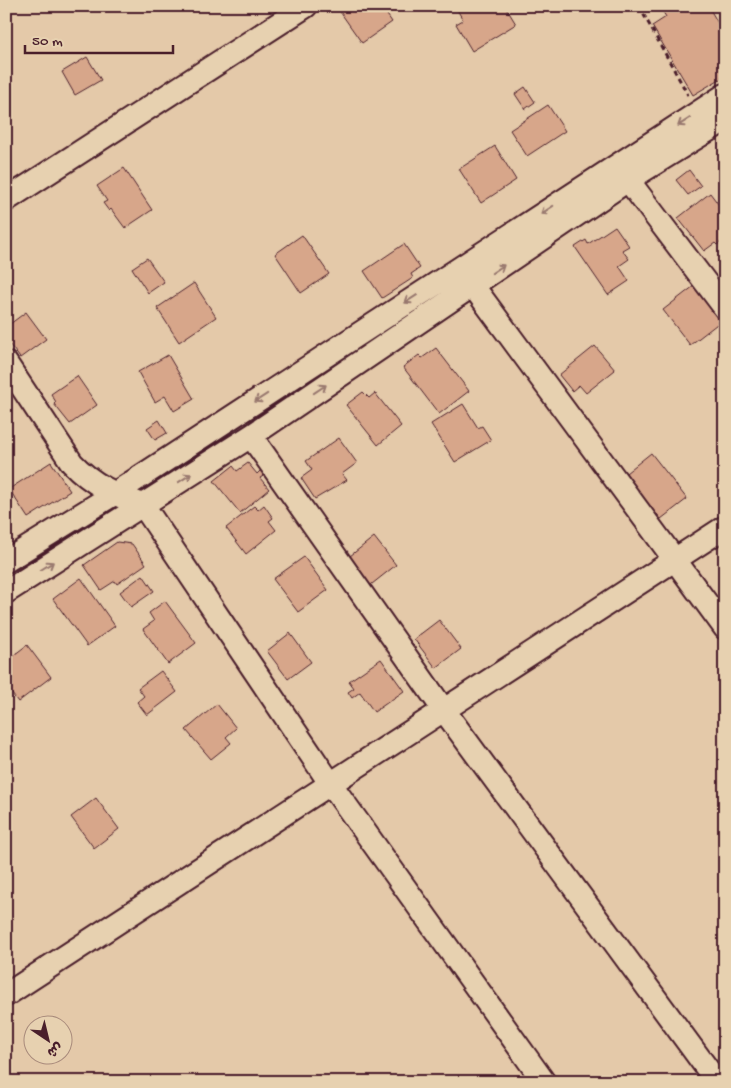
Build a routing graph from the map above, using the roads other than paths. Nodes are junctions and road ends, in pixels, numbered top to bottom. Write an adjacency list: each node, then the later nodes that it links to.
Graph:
1 (306, 6): 5 (street)
2 (725, 95): 10 (street, one-way to 10)
3 (725, 120): 4 (street)
4 (628, 180): 6 (street, one-way to 4); 7 (street)
5 (6, 200)
6 (473, 286): 9 (street, one-way to 6); 13 (street)
7 (725, 308)
8 (6, 362): 10 (street)
9 (250, 436): 11 (street, one-way to 9); 17 (street)
10 (114, 494): 11 (street); 14 (street)
11 (143, 505): 15 (street, one-way to 11); 18 (street)
12 (725, 527): 13 (street)
13 (673, 558): 16 (street); 17 (street)
14 (6, 561)
15 (6, 592)
16 (725, 628)
17 (443, 709): 18 (street); 21 (street)
18 (330, 782): 19 (street); 20 (street)
19 (6, 995)
20 (544, 1082)
21 (717, 1082)

